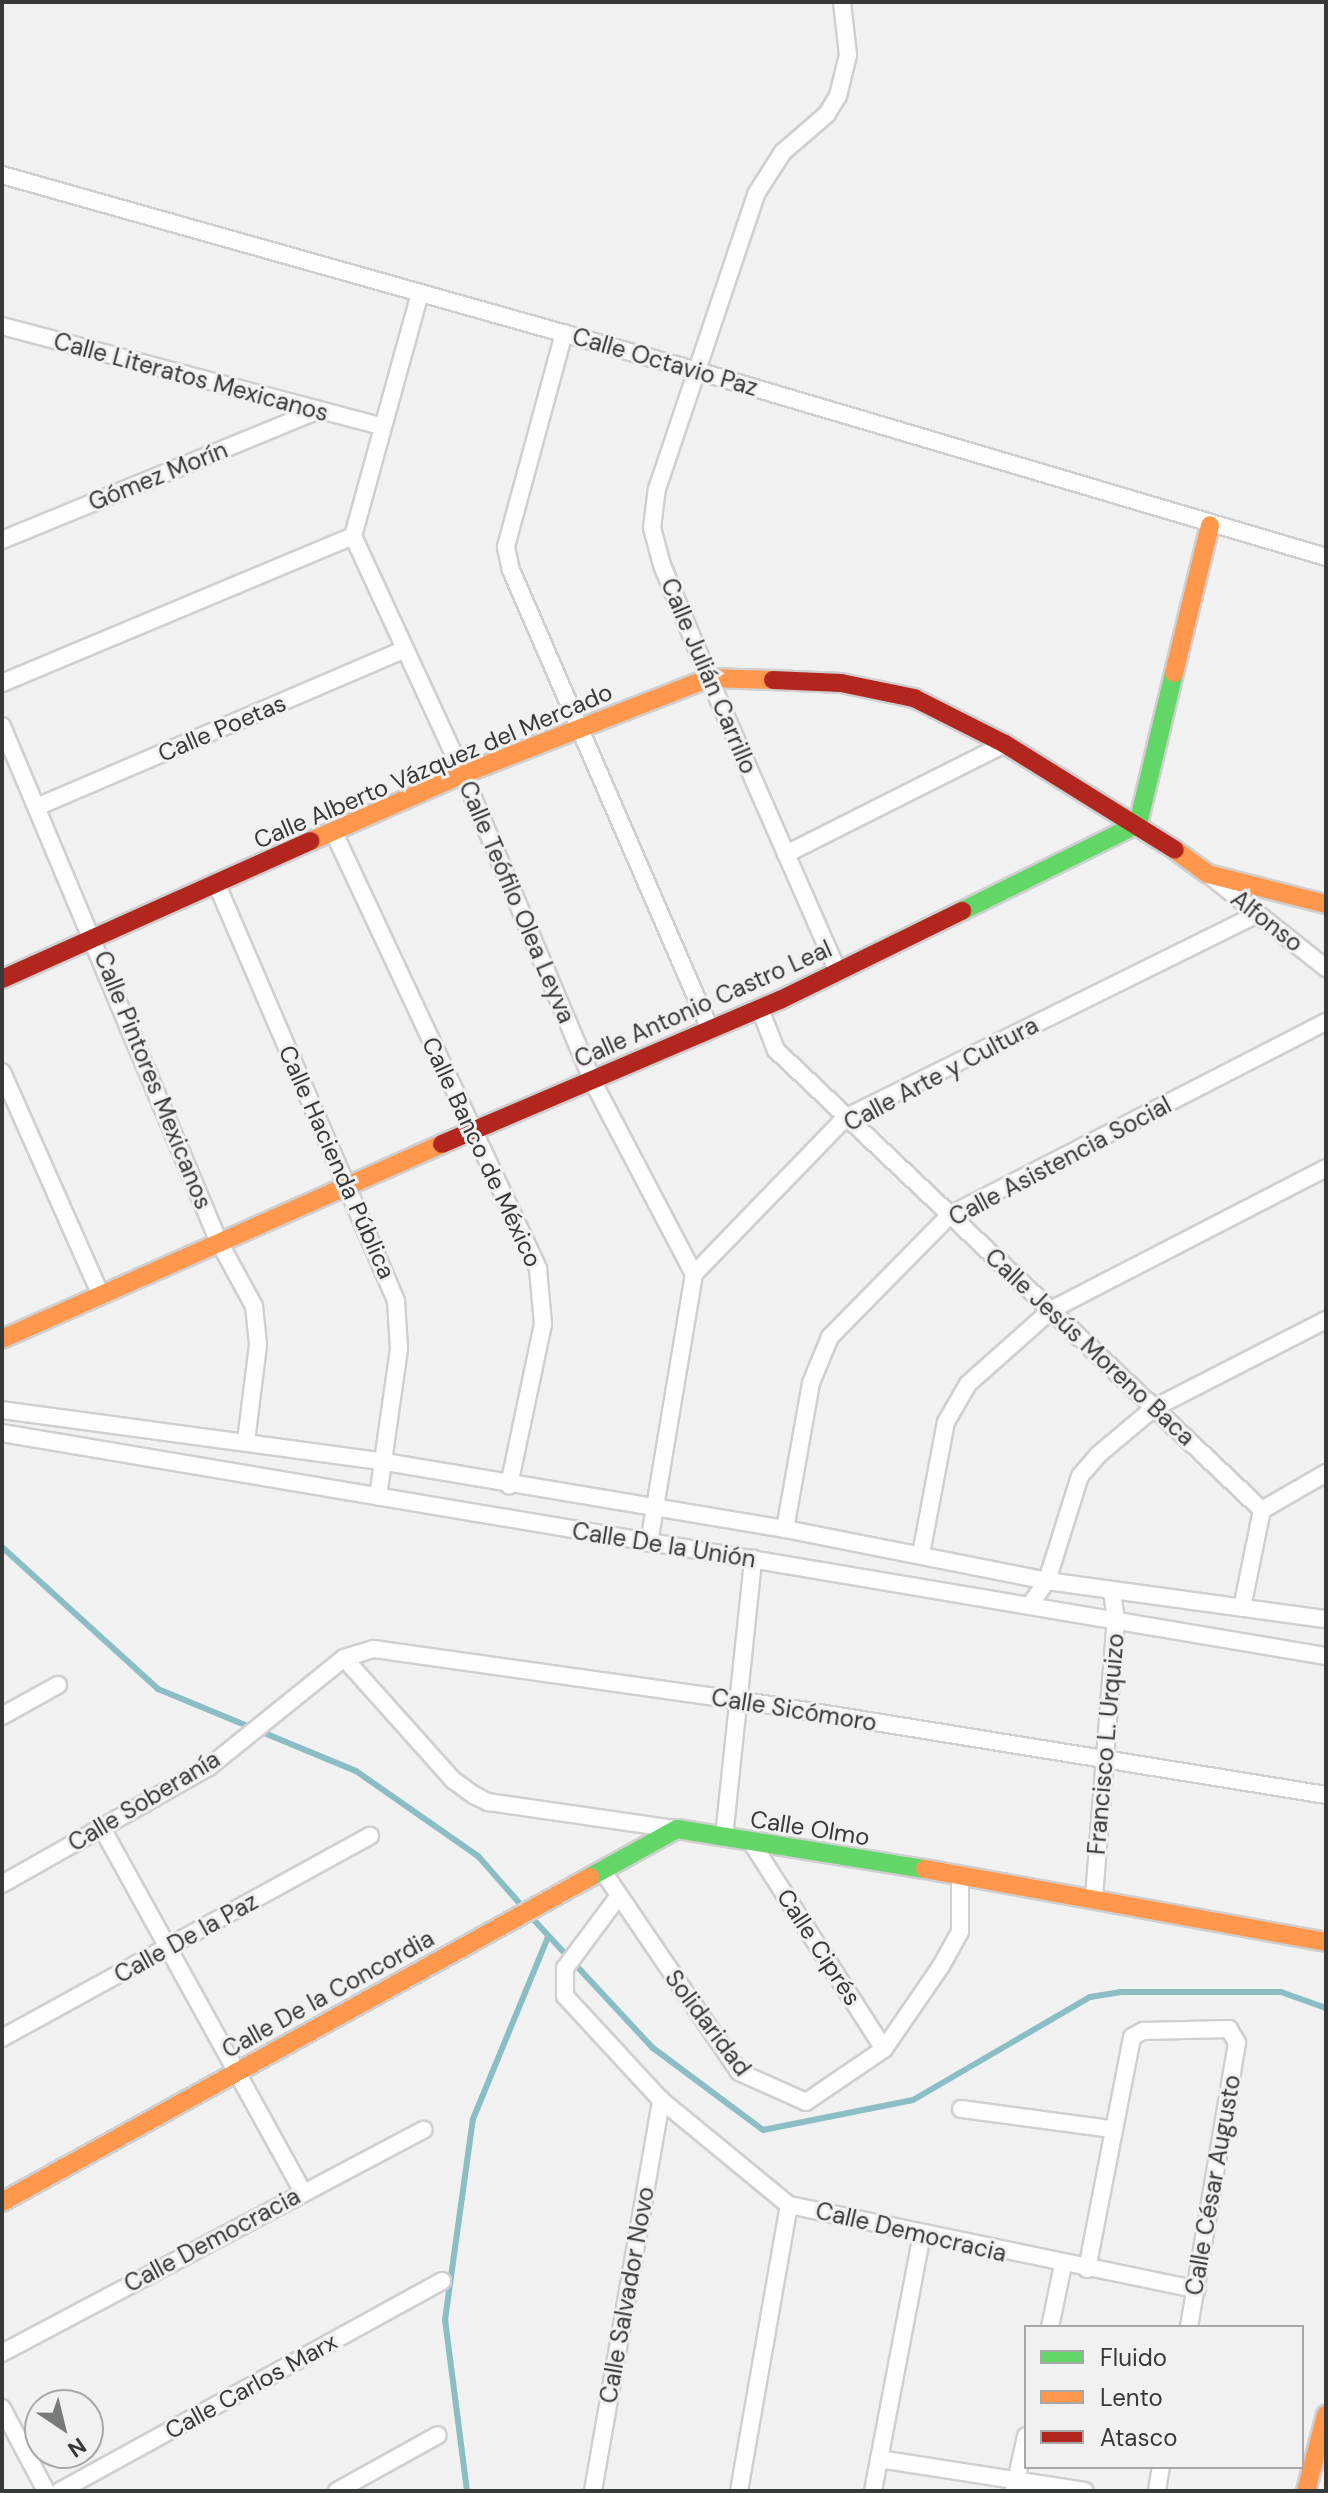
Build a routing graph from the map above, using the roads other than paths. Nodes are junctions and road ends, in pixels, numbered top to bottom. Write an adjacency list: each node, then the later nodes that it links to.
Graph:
1 (842, 2): 6 (street, Calle Julián Carrillo)
2 (2, 175): 3 (street, Calle Octavio Paz)
3 (420, 293): 5 (street, Calle Octavio Paz); 8 (street)
4 (2, 326): 7 (street, Calle Literatos Mexicanos)
5 (564, 333): 6 (street, Calle Octavio Paz); 17 (street)
6 (694, 370): 9 (street, Calle Octavio Paz); 14 (street, Calle Julián Carrillo)
7 (314, 412): 8 (street, Calle Literatos Mexicanos); 11 (street, Gómez Morín)
8 (381, 426): 10 (street)
9 (1210, 525): 12 (street, Calle Octavio Paz); 21 (street)
10 (353, 536): 13 (street, Calle Teófilo Olea Leyva); 15 (street)
11 (2, 540)
12 (1326, 557)
13 (405, 649): 19 (street, Calle Teófilo Olea Leyva); 20 (street, Calle Poetas)
14 (709, 678): 17 (street, Calle Alberto Vázquez del Mercado); 18 (street, Calle Alberto Vázquez del Mercado); 23 (street, Calle Julián Carrillo)
15 (2, 683)
16 (2, 726): 20 (street, Calle Pintores Mexicanos)
17 (579, 727): 19 (street, Calle Alberto Vázquez del Mercado); 34 (street)
18 (1005, 744): 21 (street, Calle Alberto Vázquez del Mercado); 23 (street)
19 (463, 774): 22 (street, Calle Alberto Vázquez del Mercado); 36 (street, Calle Teófilo Olea Leyva)
20 (39, 806): 28 (street, Calle Pintores Mexicanos)
21 (1138, 824): 24 (street, Calle Alberto Vázquez del Mercado); 30 (street, Calle Antonio Castro Leal)
22 (335, 835): 25 (street, Calle Alberto Vázquez del Mercado); 38 (street, Calle Banco de México)
23 (786, 854): 30 (street, Calle Julián Carrillo)
24 (1208, 874): 26 (street, Calle Alberto Vázquez del Mercado); 27 (street, Alfonso)
25 (217, 885): 28 (street, Calle Alberto Vázquez del Mercado); 40 (street, Calle Hacienda Pública)
26 (1326, 904)
27 (1257, 914): 29 (street, Alfonso); 37 (street, Calle Arte y Cultura)
28 (95, 938): 31 (street, Calle Alberto Vázquez del Mercado); 42 (street, Calle Pintores Mexicanos)
29 (1326, 968)
30 (838, 972): 32 (street, Calle Antonio Castro Leal)
31 (2, 979)
32 (760, 1009): 34 (street, Calle Antonio Castro Leal); 37 (street, Calle Jesús Moreno Baca)
33 (1326, 1022): 41 (street, Calle Asistencia Social)
34 (710, 1029): 36 (street, Calle Antonio Castro Leal)
35 (2, 1072): 44 (street)
36 (592, 1080): 38 (street, Calle Antonio Castro Leal); 43 (street, Calle Teófilo Olea Leyva)
37 (845, 1118): 41 (street, Calle Jesús Moreno Baca); 43 (street, Calle Arte y Cultura)
38 (473, 1133): 40 (street, Calle Antonio Castro Leal); 54 (street, Calle Banco de México)
39 (1326, 1168): 45 (street)
40 (346, 1189): 42 (street, Calle Antonio Castro Leal); 52 (street, Calle Hacienda Pública)
41 (950, 1215): 45 (street, Calle Jesús Moreno Baca); 58 (street, Calle Asistencia Social)
42 (218, 1240): 44 (street, Calle Antonio Castro Leal); 51 (street, Calle Pintores Mexicanos)
43 (694, 1274): 56 (street)
44 (101, 1295): 47 (street, Calle Antonio Castro Leal)
45 (1051, 1310): 48 (street, Calle Jesús Moreno Baca); 60 (street)
46 (1326, 1320): 48 (street)
47 (2, 1339)
48 (1154, 1408): 57 (street, Calle Jesús Moreno Baca); 62 (street)
49 (2, 1410): 51 (street, Calle De la Unión)
50 (2, 1433): 55 (street, Calle De la Unión)
51 (246, 1441): 52 (street, Calle De la Unión)
52 (385, 1462): 54 (street, Calle De la Unión); 55 (street, Calle Hacienda Pública)
53 (1326, 1473): 57 (street)
54 (509, 1485): 56 (street, Calle De la Unión)
55 (378, 1497): 59 (street, Calle De la Unión)
56 (656, 1509): 58 (street, Calle De la Unión); 59 (street)
57 (1262, 1510): 65 (street)
58 (785, 1529): 60 (street, Calle De la Unión)
59 (649, 1543): 61 (street, Calle De la Unión)
60 (921, 1554): 62 (street, Calle De la Unión)
61 (753, 1559): 64 (street, Calle De la Unión); 71 (street)
62 (1047, 1581): 63 (street, Calle De la Unión); 64 (street)
63 (1112, 1591): 65 (street, Calle De la Unión); 67 (street, Francisco L. Urquizo)
64 (1030, 1605): 67 (street, Calle De la Unión)
65 (1242, 1608): 66 (street, Calle De la Unión)
66 (1326, 1619)
67 (1116, 1620): 68 (street, Calle De la Unión); 74 (street, Francisco L. Urquizo)
68 (1326, 1656)
69 (344, 1658): 71 (street, Calle Sicómoro); 72 (street, Calle Sicómoro); 77 (street, Calle Olmo)
70 (58, 1685): 73 (street)
71 (739, 1700): 74 (street, Calle Sicómoro); 79 (street)
72 (279, 1707): 76 (street, Calle Soberanía)
73 (2, 1716)
74 (1105, 1759): 75 (street, Calle Sicómoro); 85 (street, Francisco L. Urquizo)
75 (1326, 1795)
76 (102, 1828): 83 (street, Calle Soberanía); 87 (street)
77 (677, 1829): 79 (street, Calle Olmo); 81 (street, Calle De la Concordia)
78 (370, 1836): 87 (street, Calle De la Paz)
79 (724, 1837): 80 (street, Calle Olmo)
80 (753, 1845): 82 (street, Calle Olmo); 89 (street, Calle Ciprés)
81 (604, 1873): 84 (street, Solidaridad); 90 (street, Calle De la Concordia)
82 (960, 1876): 85 (street, Calle Olmo); 89 (street, Solidaridad)
83 (2, 1884)
84 (618, 1897): 89 (street, Solidaridad); 91 (street, Calle Democracia)
85 (1094, 1897): 86 (street, Calle Olmo)
86 (1326, 1942)
87 (168, 1948): 88 (street, Calle De la Paz); 90 (street)
88 (2, 2038)
89 (884, 2049)
90 (236, 2072): 95 (street); 96 (street, Calle De la Concordia)
91 (661, 2100): 97 (street, Calle Democracia); 116 (street, Calle Salvador Novo)
92 (961, 2109): 93 (street)
93 (1110, 2129): 100 (street); 102 (street, Calle César Augusto)
94 (424, 2130): 95 (street, Calle Democracia)
95 (302, 2191): 105 (street, Calle Democracia)
96 (2, 2202)
97 (789, 2205): 98 (street, Calle Democracia); 117 (street)
98 (922, 2235): 99 (street, Calle Democracia); 110 (street)
99 (1063, 2265): 100 (street, Calle Democracia); 103 (street)
100 (1087, 2269): 102 (street, Calle Democracia)
101 (442, 2281): 114 (street, Calle Carlos Marx)
102 (1196, 2289): 104 (street, Calle César Augusto)
103 (1050, 2325)
104 (1189, 2325)
105 (2, 2353)
106 (2, 2408): 113 (street)
107 (1326, 2415): 121 (street)
108 (438, 2435): 115 (street)
109 (1024, 2446): 112 (street)
110 (879, 2459): 112 (street); 118 (street)
111 (1161, 2469): 120 (street)
112 (1016, 2485): 119 (street)
113 (46, 2491)
114 (60, 2491)
115 (337, 2491)
116 (593, 2491)
117 (739, 2491)
118 (873, 2491)
119 (1085, 2491)
120 (1157, 2491)
121 (1306, 2491)

